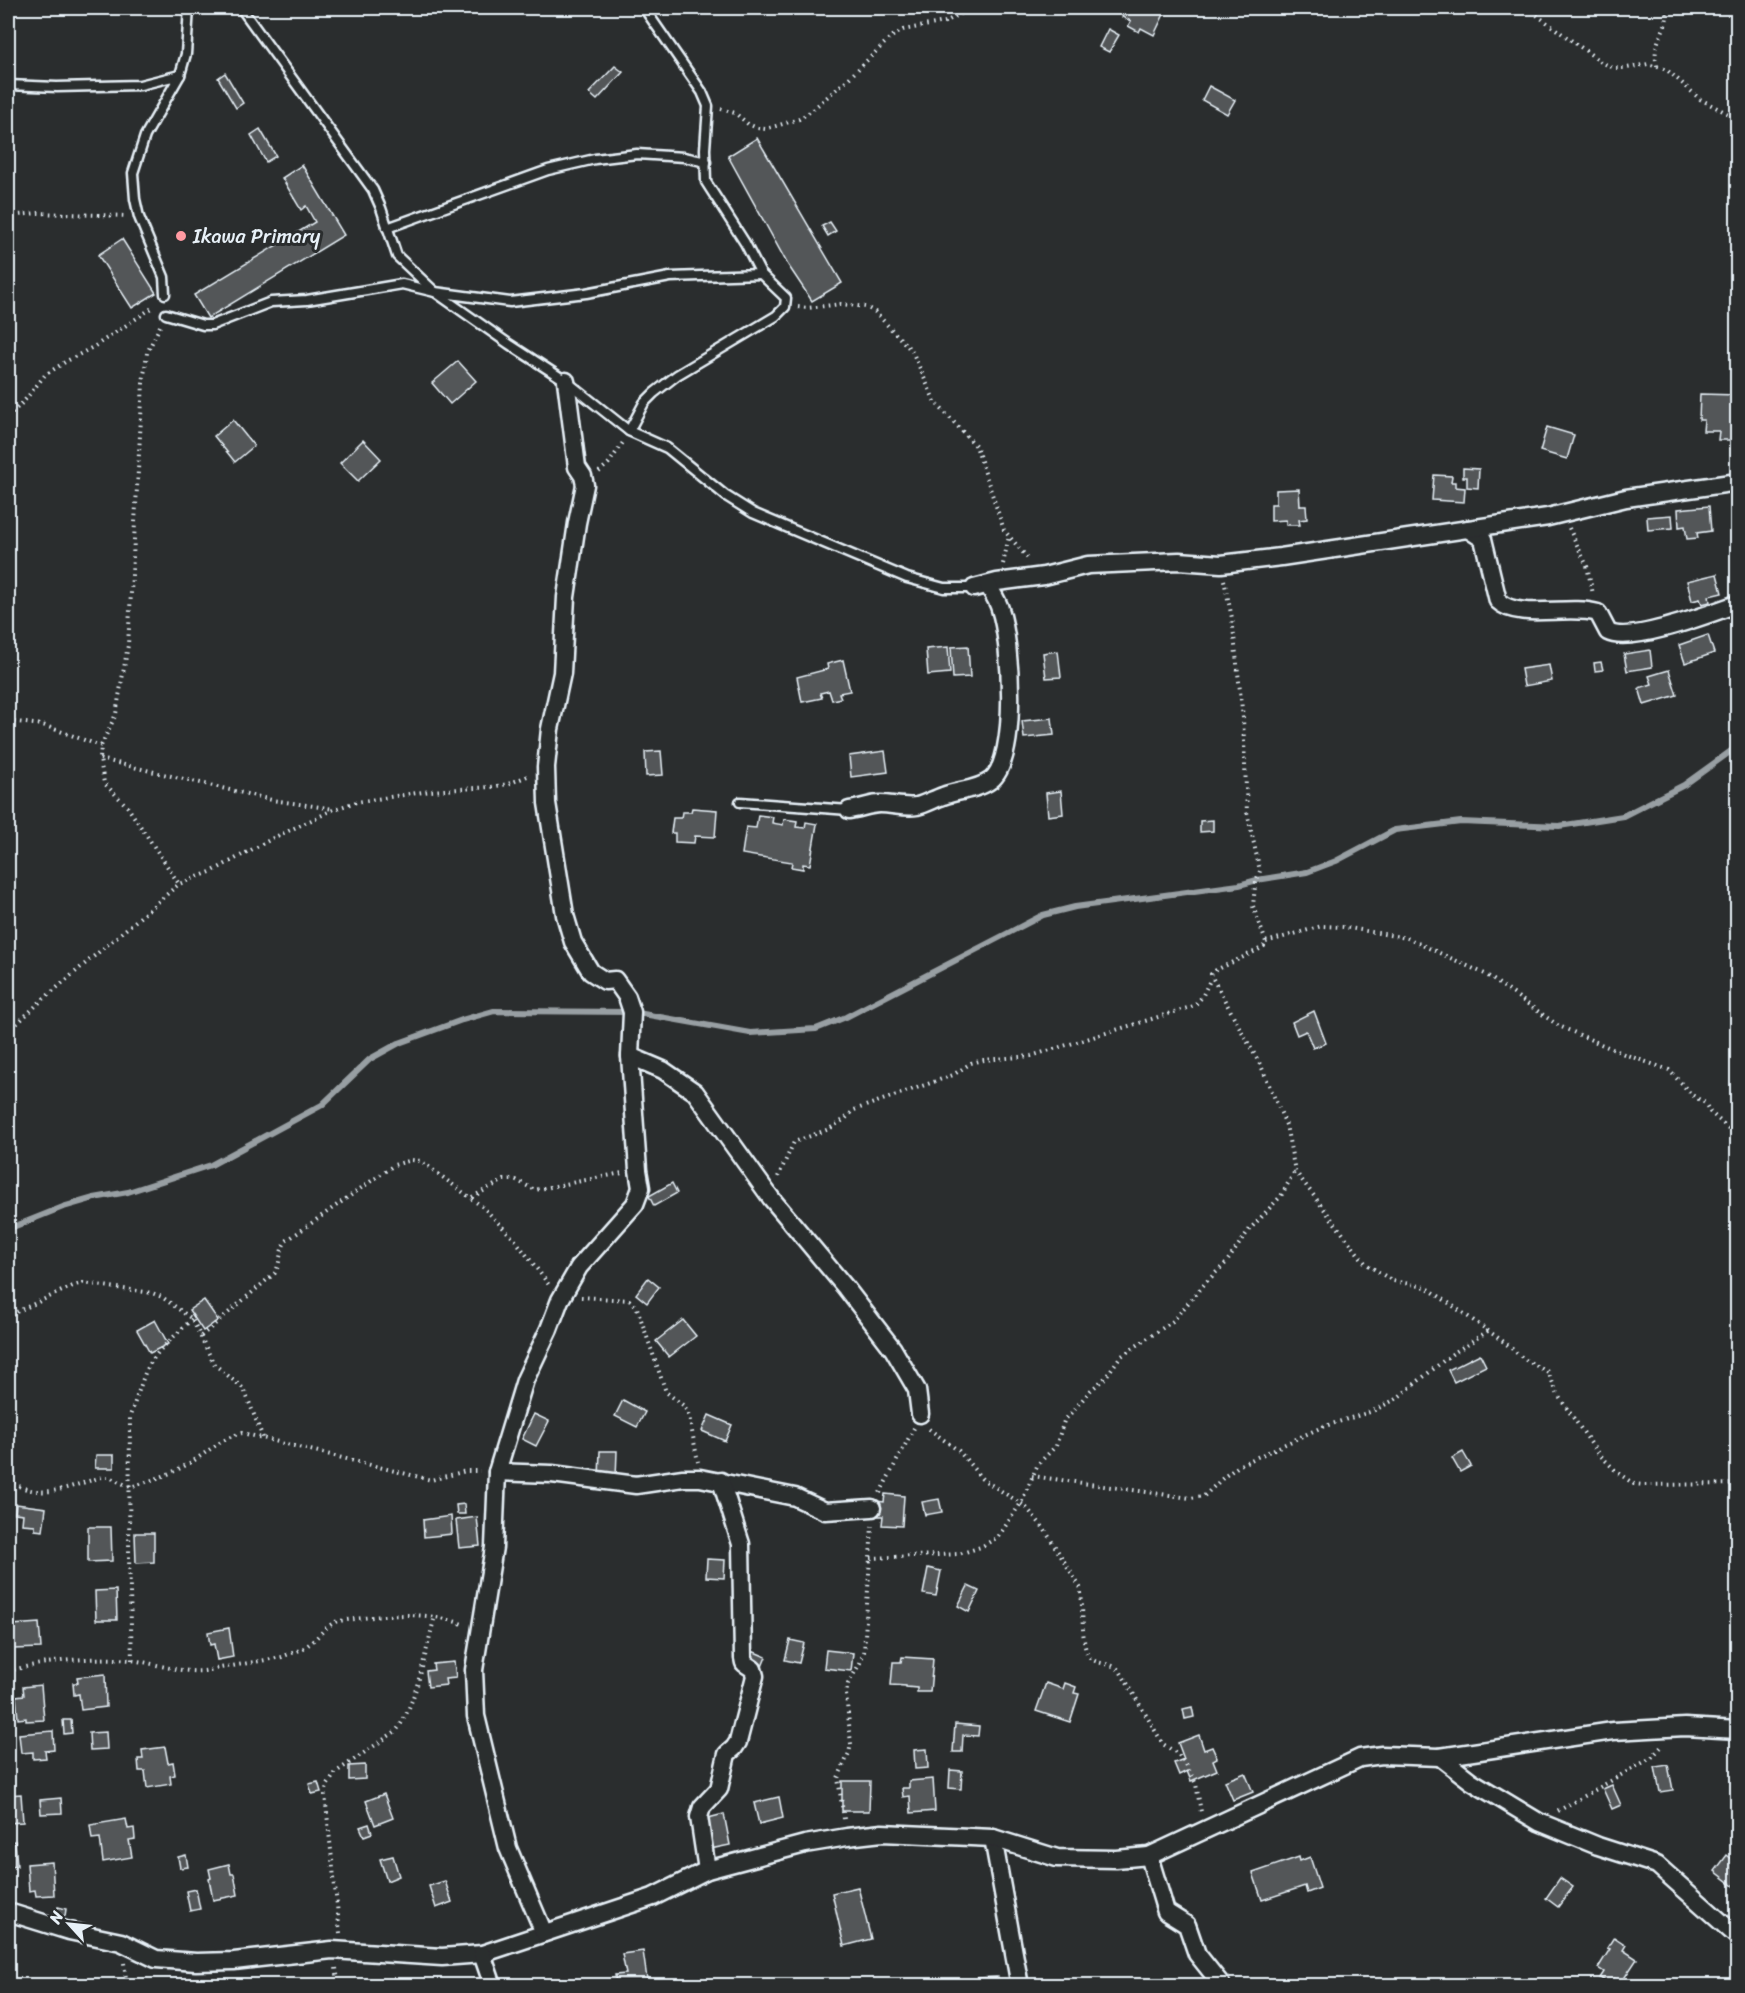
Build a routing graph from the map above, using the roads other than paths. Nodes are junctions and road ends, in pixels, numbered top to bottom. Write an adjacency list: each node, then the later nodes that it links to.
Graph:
1 (189, 8): 4 (lane)
2 (241, 8): 7 (lane)
3 (644, 8): 6 (lane)
4 (180, 75): 5 (lane); 10 (lane)
5 (8, 85)
6 (706, 162): 7 (lane); 8 (lane)
7 (387, 228): 9 (lane)
8 (760, 274): 9 (lane); 13 (lane)
9 (435, 292): 11 (lane); 12 (lane)
10 (165, 294)
11 (166, 314)
12 (566, 381): 13 (lane); 20 (street)
13 (629, 431): 16 (lane)
14 (1737, 482): 15 (street)
15 (1468, 529): 16 (street); 17 (street)
16 (986, 585): 19 (street)
17 (1734, 605)
18 (740, 802): 19 (lane)
19 (849, 810)
20 (630, 1056): 21 (street); 22 (street)
21 (919, 1418)
22 (497, 1472): 23 (street); 31 (street)
23 (721, 1481): 24 (street); 29 (street)
24 (872, 1508)
25 (1737, 1730): 26 (street)
26 (1440, 1757): 28 (street); 32 (street)
27 (993, 1838): 28 (street); 29 (street); 36 (street)
28 (1149, 1856): 34 (street)
29 (707, 1870): 31 (street)
30 (8, 1912): 33 (street)
31 (544, 1933): 33 (street)
32 (1737, 1937)
33 (482, 1954): 35 (street)
34 (1221, 1984)
35 (493, 1986)
36 (1020, 1986)

